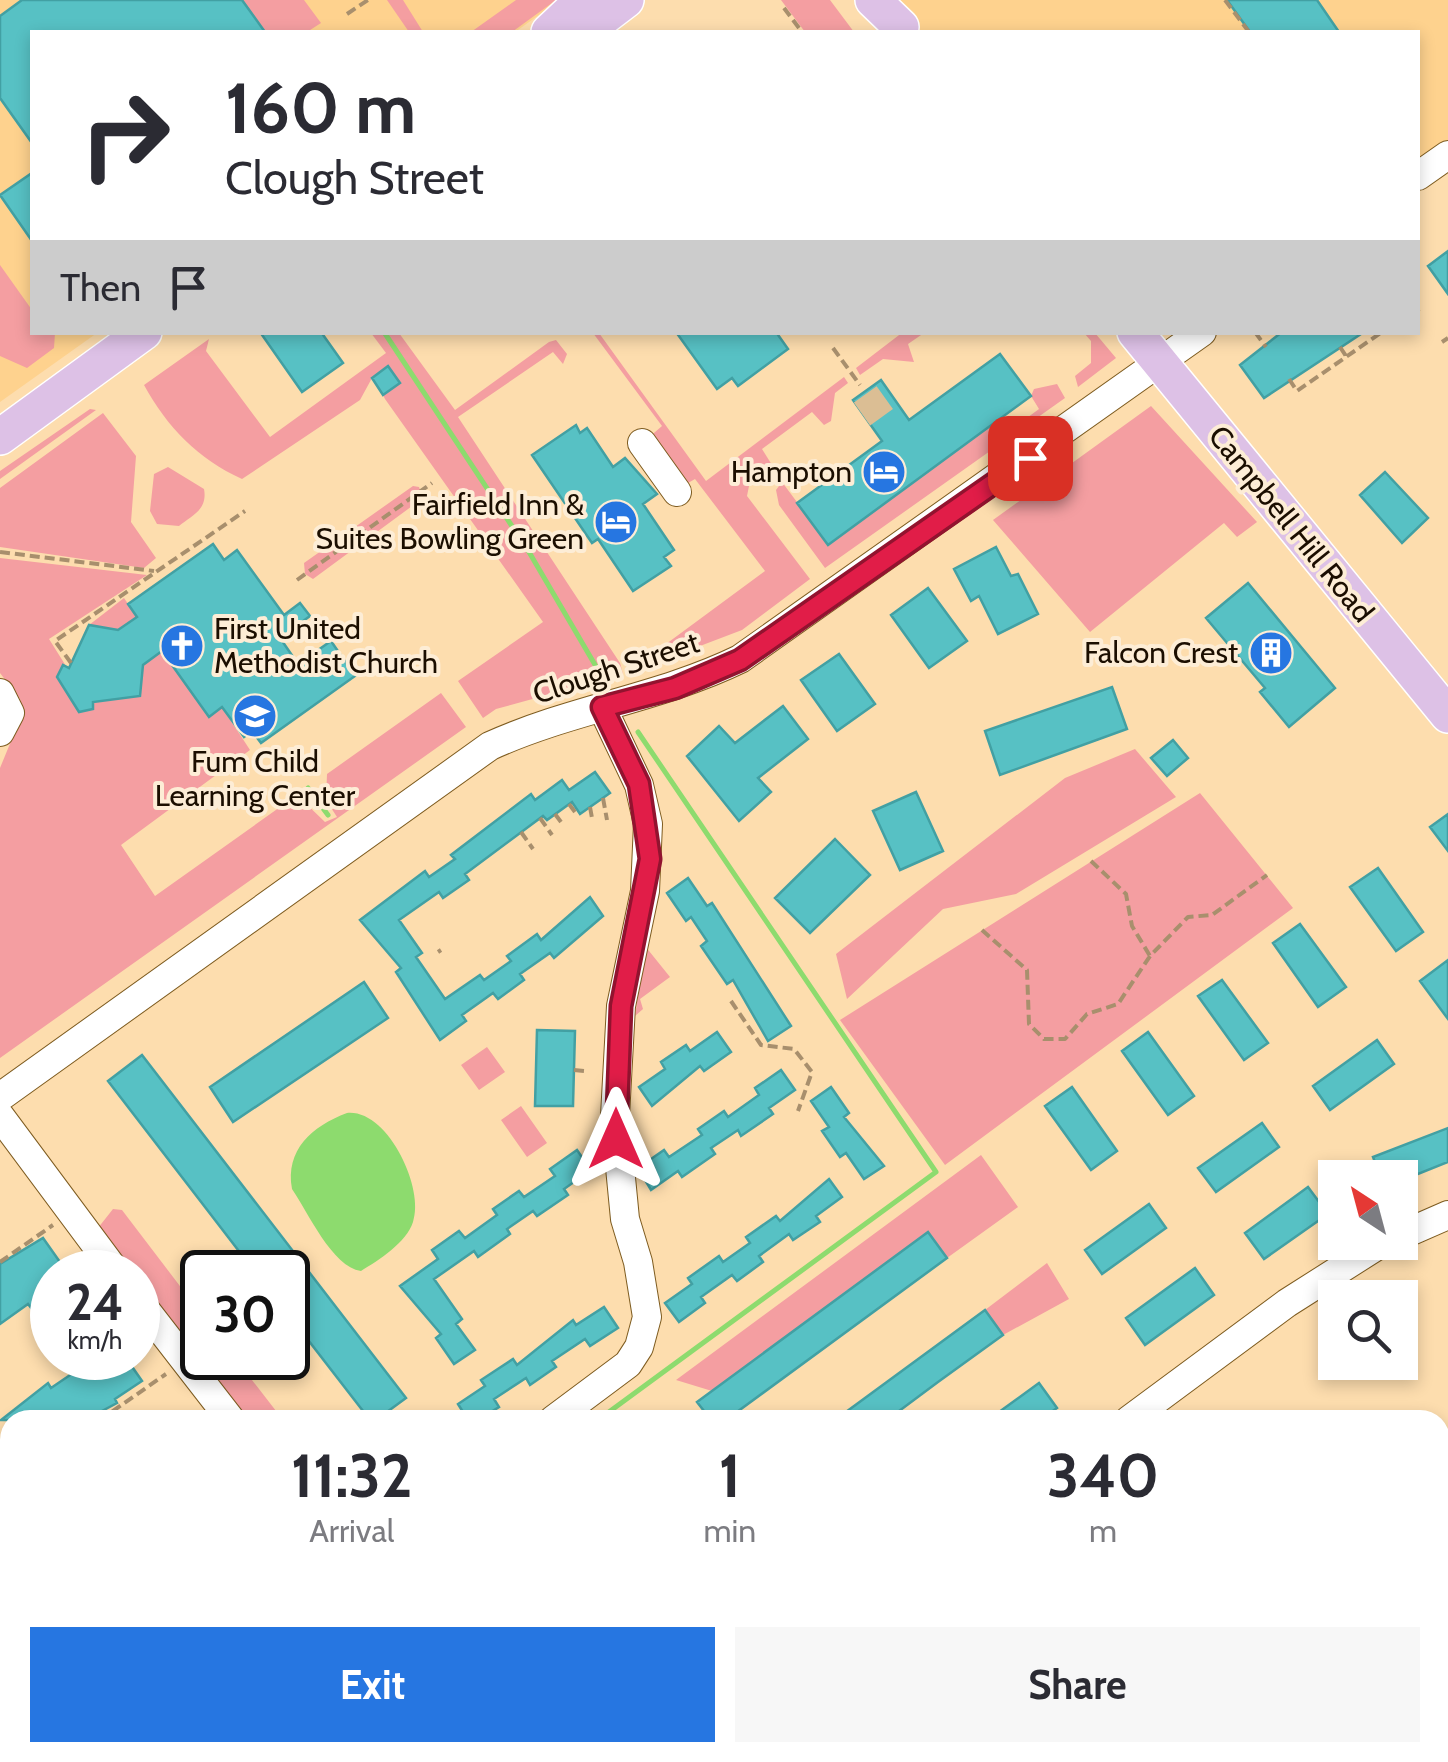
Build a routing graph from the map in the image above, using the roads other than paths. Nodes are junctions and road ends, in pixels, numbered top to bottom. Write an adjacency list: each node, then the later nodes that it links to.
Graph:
1 (583, 0): 5 (main road)
2 (626, 0): 6 (main road)
3 (873, 0): 4 (main road)
4 (898, 20)
5 (551, 30)
6 (587, 30)
7 (1448, 154): 8 (street)
8 (1420, 175)
9 (140, 335): 13 (main road)
10 (1137, 335): 12 (main road, Campbell Hill Road)
11 (1198, 335): 12 (street, Clough Street)
12 (1160, 363): 17 (street, Clough Street); 18 (main road, Campbell Hill Road)
13 (0, 437)
14 (642, 443): 15 (street)
15 (677, 492)
16 (0, 693): 19 (street)
17 (602, 707): 20 (street, Clough Street); 28 (street)
18 (1448, 715)
19 (0, 732)
20 (0, 1098)
21 (0, 1116): 24 (street)
22 (1448, 1216): 23 (street)
23 (1418, 1228)
24 (100, 1250)
25 (1355, 1260): 29 (street)
26 (160, 1328): 27 (street)
27 (223, 1410)
28 (567, 1410)
29 (1143, 1410)

